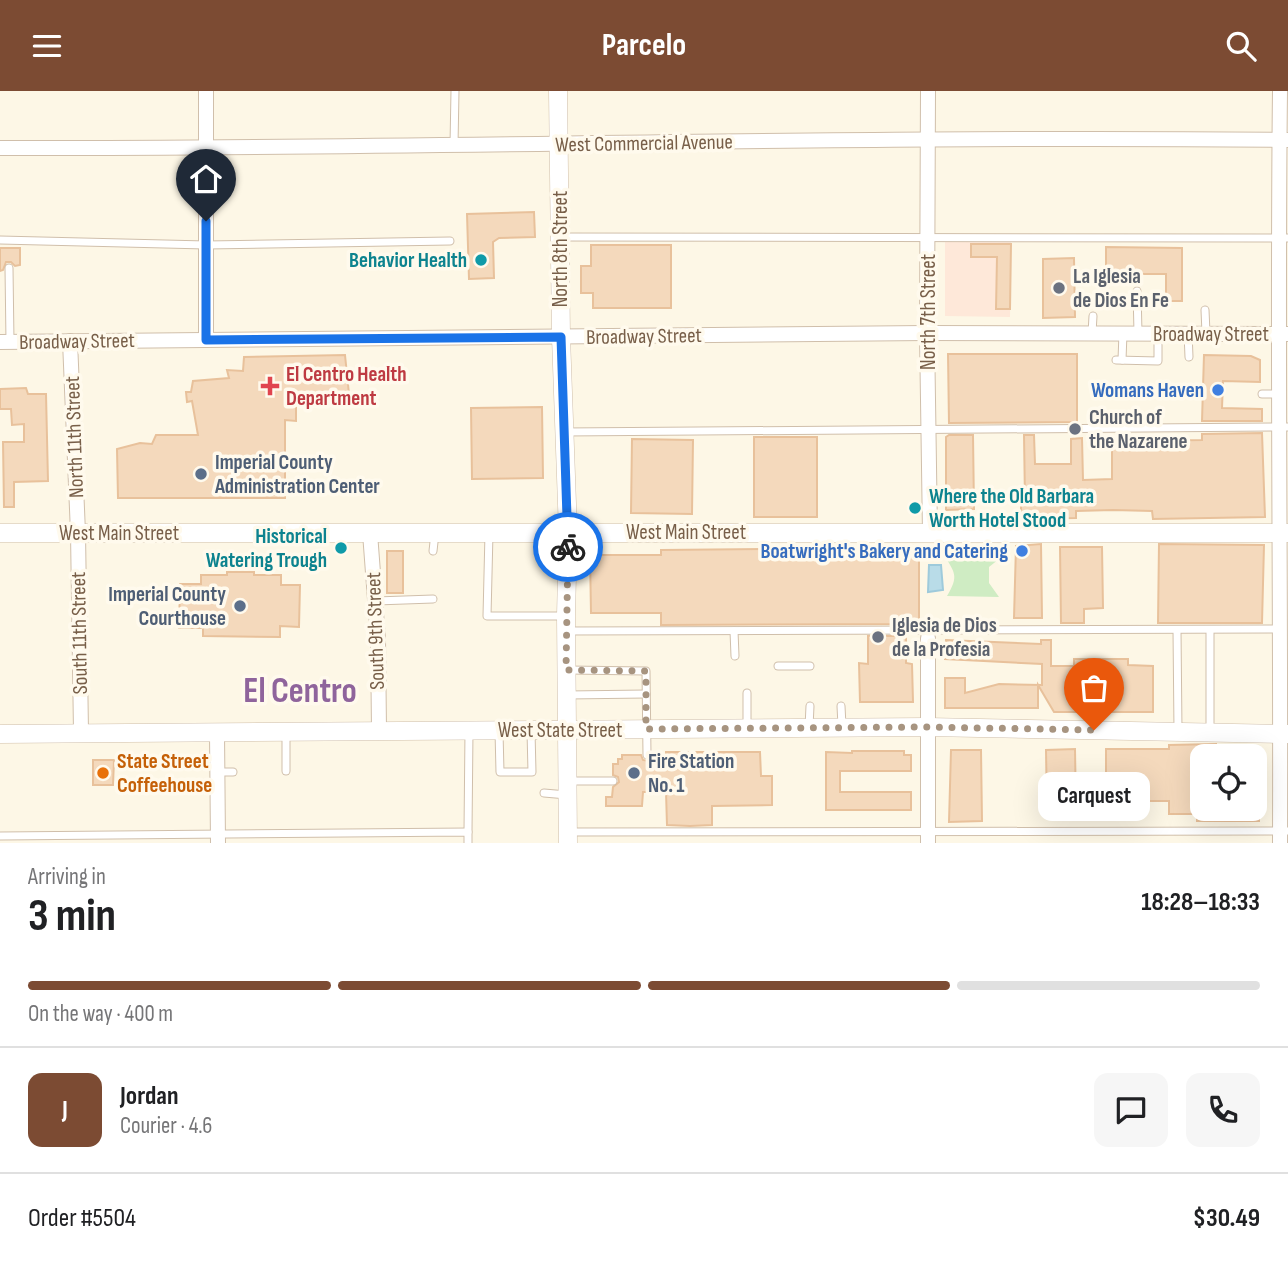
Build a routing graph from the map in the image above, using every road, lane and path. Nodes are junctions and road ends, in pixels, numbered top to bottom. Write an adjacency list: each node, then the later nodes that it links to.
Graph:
1 (206, 91): 11 (street)
2 (455, 91): 9 (lane)
3 (558, 91): 8 (street, North 8th Street)
4 (928, 91): 6 (street, North 7th Street)
5 (1279, 91): 7 (street)
6 (927, 140): 7 (street, West Commercial Avenue); 8 (street, West Commercial Avenue); 13 (street, North 7th Street)
7 (1283, 140): 14 (street)
8 (559, 144): 9 (street, West Commercial Avenue); 12 (street, North 8th Street)
9 (454, 145): 11 (street, West Commercial Avenue)
10 (0, 148): 11 (street, West Commercial Avenue)
11 (206, 149): 17 (street)
12 (560, 237): 13 (lane); 30 (street, North 8th Street)
13 (928, 237): 14 (lane); 22 (street, North 7th Street)
14 (1283, 238): 29 (street)
15 (450, 241): 17 (lane)
16 (5, 243): 17 (lane)
17 (206, 244): 31 (street)
18 (9, 268): 33 (lane)
19 (1137, 291): 25 (lane)
20 (1205, 310): 28 (lane)
21 (1093, 316): 23 (lane)
22 (927, 333): 23 (street, Broadway Street); 30 (street, Broadway Street); 38 (street, North 7th Street)
23 (1092, 333): 24 (street, Broadway Street)
24 (1123, 333): 25 (street, Broadway Street); 26 (lane)
25 (1138, 334): 26 (street, Broadway Street)
26 (1158, 334): 27 (street, Broadway Street)
27 (1188, 334): 28 (street, Broadway Street); 34 (lane)
28 (1206, 334): 29 (street, Broadway Street)
29 (1284, 334): 36 (street)
30 (561, 337): 31 (street, Broadway Street); 39 (street, North 8th Street)
31 (206, 340): 32 (street, Broadway Street)
32 (70, 341): 33 (street, Broadway Street); 43 (street, North 11th Street)
33 (5, 342)
34 (1189, 357)
35 (1262, 394): 36 (lane)
36 (1280, 394): 37 (street)
37 (1284, 427): 38 (lane); 46 (street)
38 (929, 430): 39 (lane); 45 (street, North 7th Street)
39 (564, 432): 41 (street, North 8th Street)
40 (489, 532): 41 (street, West Main Street); 44 (street, West Main Street); 49 (lane)
41 (568, 532): 45 (street, West Main Street); 49 (street, North 8th Street)
42 (0, 533): 43 (street, West Main Street)
43 (78, 533): 44 (street, West Main Street); 77 (street, South 11th Street)
44 (370, 533): 48 (street, South 9th Street)
45 (930, 533): 46 (street, West Main Street)
46 (1284, 533): 53 (street)
47 (433, 600): 48 (lane)
48 (376, 601): 70 (street, South 9th Street)
49 (566, 624): 52 (lane); 59 (street, North 8th Street)
50 (1177, 630): 51 (lane); 52 (lane); 76 (lane)
51 (1210, 630): 53 (lane); 79 (lane)
52 (734, 631): 55 (lane)
53 (1283, 632): 56 (street)
54 (928, 638): 65 (street)
55 (735, 656)
56 (1284, 660): 81 (street)
57 (778, 666): 58 (lane)
58 (810, 666)
59 (566, 670): 61 (lane); 62 (street, North 8th Street)
60 (747, 693): 69 (lane)
61 (646, 694): 62 (lane); 68 (lane)
62 (566, 695): 74 (street, North 8th Street)
63 (810, 706): 66 (lane)
64 (841, 706): 67 (lane)
65 (927, 727): 67 (street, West State Street); 76 (street, West State Street); 93 (street)
66 (809, 728): 67 (street, West State Street); 69 (street, West State Street)
67 (842, 728)
68 (646, 729): 69 (street, West State Street); 74 (street, West State Street); 82 (lane)
69 (747, 729)
70 (379, 730): 71 (street, West State Street); 75 (street, West State Street)
71 (469, 730): 72 (street, West State Street); 89 (lane)
72 (499, 730): 73 (street, West State Street); 73 (lane)
73 (531, 730): 74 (street, West State Street)
74 (567, 730): 87 (street, North 8th Street)
75 (286, 732): 78 (street, West State Street); 83 (lane)
76 (1178, 732): 79 (street, West State Street)
77 (81, 733): 78 (street, West State Street); 80 (street, West State Street)
78 (217, 733): 84 (street)
79 (1210, 733): 81 (street, West State Street)
80 (0, 734)
81 (1284, 734): 90 (street)
82 (647, 755)
83 (286, 771)
84 (218, 772): 85 (lane); 94 (street)
85 (233, 772)
86 (613, 781): 87 (lane)
87 (568, 788): 88 (lane); 92 (street, North 8th Street)
88 (544, 793)
89 (468, 832): 94 (lane); 95 (lane)
90 (1283, 835): 93 (lane)
91 (0, 836): 94 (lane)
92 (568, 837): 93 (lane)
93 (928, 837)
94 (218, 838)
95 (468, 843)

